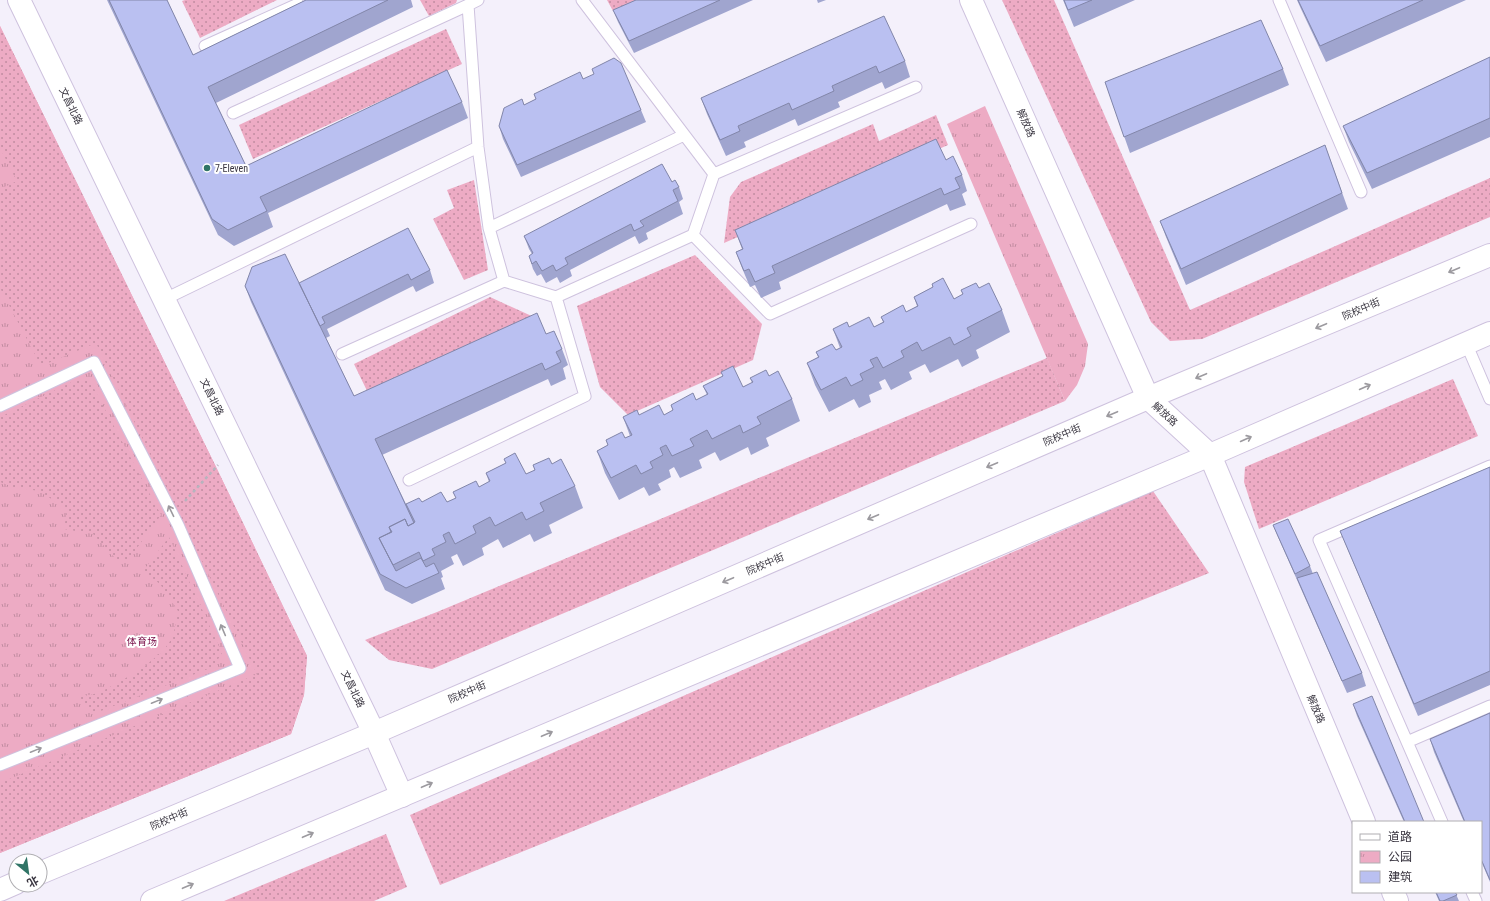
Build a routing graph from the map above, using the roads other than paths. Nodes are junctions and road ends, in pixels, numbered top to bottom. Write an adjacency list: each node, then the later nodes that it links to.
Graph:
1 (19, 0): 21 (main road, 文昌北路)
2 (478, 0): 7 (lane)
3 (582, 0): 11 (lane)
4 (971, 0): 25 (main road, 解放路)
5 (1279, 0): 14 (lane)
6 (300, 1): 8 (lane)
7 (468, 5): 10 (lane); 12 (lane)
8 (205, 46)
9 (916, 87): 13 (lane)
10 (233, 113)
11 (684, 135): 13 (lane); 16 (lane)
12 (478, 147): 16 (lane); 21 (lane)
13 (714, 174): 17 (lane)
14 (1361, 192)
15 (971, 224): 17 (lane)
16 (488, 228): 19 (lane)
17 (693, 235): 20 (lane)
18 (1490, 255): 25 (main road, 院校中街, one-way to 25)
19 (504, 281): 20 (lane); 24 (lane)
20 (556, 298): 30 (lane)
21 (165, 299): 32 (main road, 文昌北路)
22 (1490, 333): 23 (main road)
23 (1466, 343): 26 (lane); 28 (main road, one-way to 23)
24 (342, 354)
25 (1148, 398): 28 (main road, 解放路); 32 (main road, 院校中街, one-way to 32)
26 (1490, 399)
27 (0, 406): 34 (lane, one-way to 27)
28 (1210, 455): 35 (main road, one-way to 28); 36 (main road, 解放路)
29 (1490, 466): 33 (lane)
30 (409, 480)
31 (1490, 706): 33 (lane)
32 (374, 733): 35 (main road, 文昌北路); 38 (main road, 院校中街)
33 (1407, 742): 37 (lane)
34 (0, 765)
35 (402, 796): 39 (main road, one-way to 35)
36 (1364, 821)
37 (1442, 821)
38 (48, 870)
39 (152, 901)

